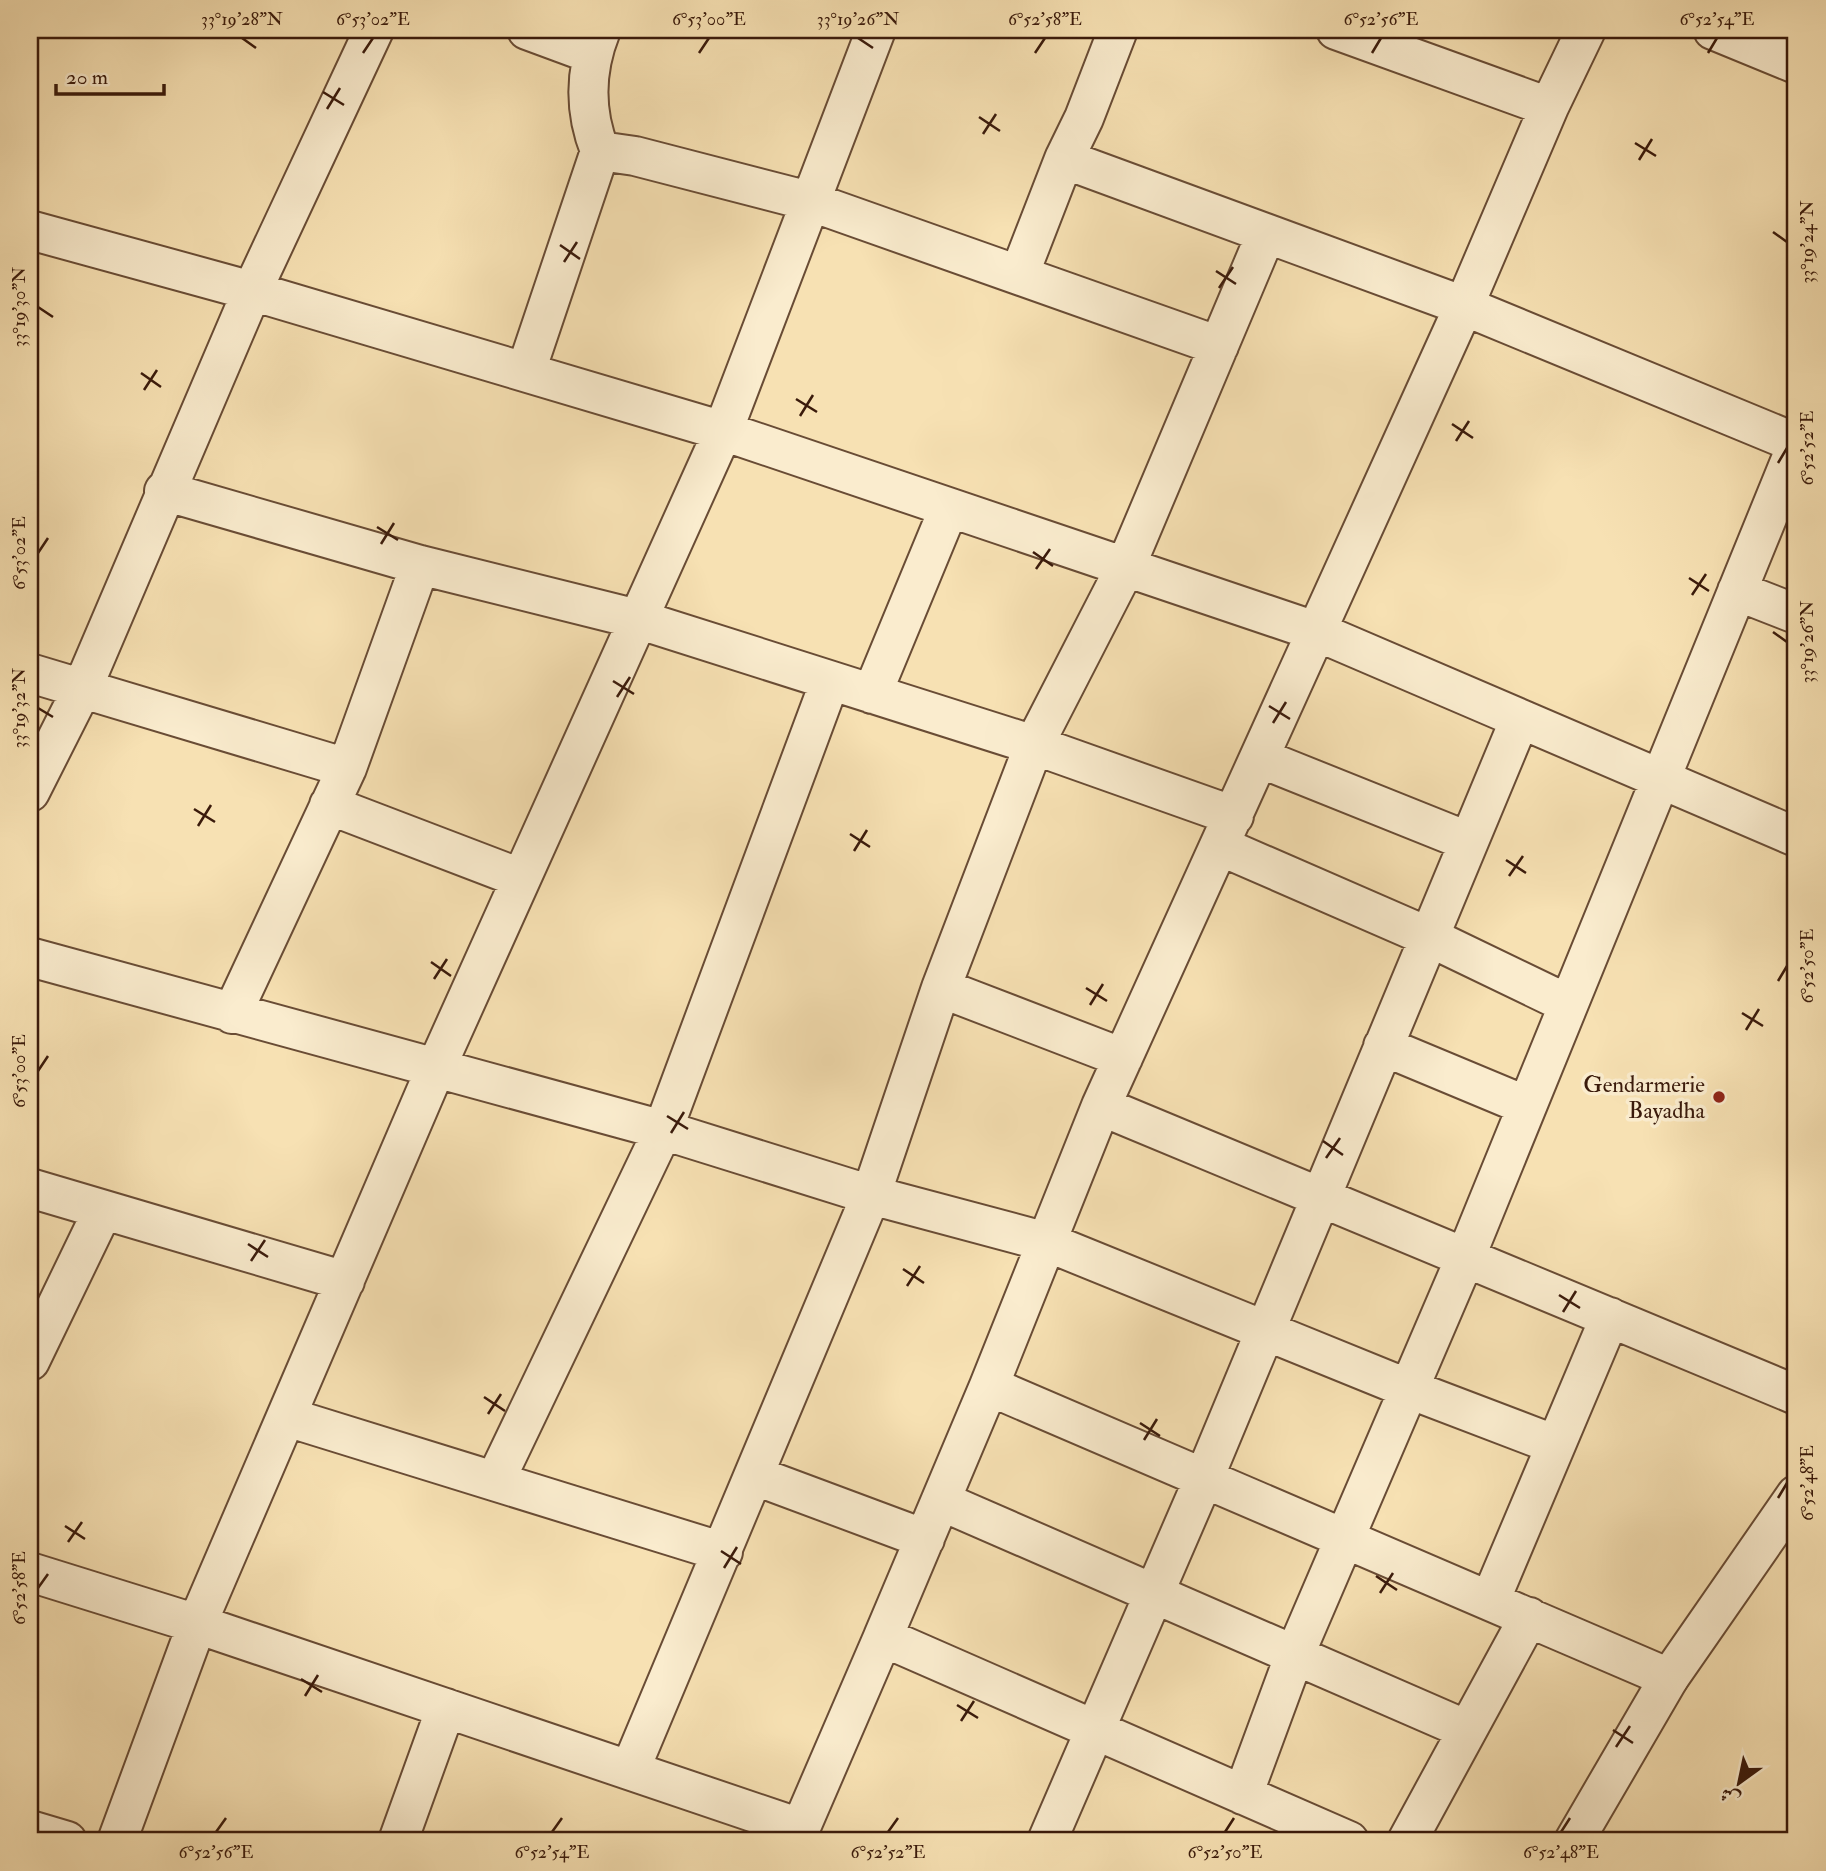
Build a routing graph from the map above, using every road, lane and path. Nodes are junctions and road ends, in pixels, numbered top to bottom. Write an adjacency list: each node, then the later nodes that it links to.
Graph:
1 (527, 30): 8 (street)
2 (876, 30): 13 (street)
3 (1118, 30): 12 (street)
4 (1336, 30): 10 (street)
5 (1586, 30): 10 (street)
6 (1713, 30): 9 (street)
7 (361, 35): 17 (street)
8 (596, 42): 11 (street)
9 (1788, 50)
10 (1549, 107): 18 (street)
11 (600, 151): 13 (street); 20 (street)
12 (1064, 159): 15 (street); 16 (street)
13 (809, 201): 16 (street); 21 (street)
14 (31, 232): 17 (street)
15 (1266, 234): 18 (street); 19 (street)
16 (1019, 275): 19 (street)
17 (252, 291): 20 (street); 23 (street)
18 (1464, 306): 22 (street); 30 (street)
19 (1219, 346): 26 (street)
20 (526, 371): 21 (street)
21 (723, 431): 24 (street); 29 (street)
22 (1793, 464): 27 (street)
23 (164, 491): 25 (street); 33 (street)
24 (949, 508): 26 (street); 34 (street)
25 (420, 565): 29 (street); 38 (street)
26 (1125, 568): 30 (street); 36 (street)
27 (1737, 591): 28 (street); 39 (street)
28 (1796, 614)
29 (637, 619): 32 (street); 45 (street)
30 (1318, 632): 35 (street); 37 (street)
31 (30, 673): 33 (street)
32 (830, 681): 34 (street); 56 (street)
33 (82, 689): 38 (street); 40 (street)
34 (872, 694): 36 (street)
35 (1520, 719): 39 (street); 44 (street)
36 (1034, 745): 42 (street); 48 (street)
37 (1261, 758): 42 (street); 44 (street)
38 (346, 768): 41 (street)
39 (1660, 778): 43 (street); 49 (street)
40 (30, 792)
41 (329, 805): 45 (street); 50 (street)
42 (1227, 831): 46 (street); 52 (street)
43 (1796, 836)
44 (1466, 841): 46 (street)
45 (520, 878): 53 (street)
46 (1429, 937): 49 (street); 51 (street)
47 (30, 957): 50 (street)
48 (941, 988): 52 (street); 58 (street)
49 (1568, 1004): 55 (street)
50 (232, 1014): 53 (street)
51 (1383, 1046): 55 (street); 59 (street)
52 (1123, 1058): 54 (street)
53 (435, 1070): 56 (street); 63 (street)
54 (1101, 1106): 59 (street); 61 (street)
55 (1527, 1106): 62 (street)
56 (663, 1130): 58 (street); 74 (street)
57 (30, 1188): 60 (street)
58 (871, 1195): 61 (street); 72 (street)
59 (1321, 1197): 62 (street); 65 (street)
60 (103, 1210): 63 (street); 66 (street)
61 (1047, 1242): 65 (street); 67 (street)
62 (1466, 1256): 64 (street); 68 (street)
63 (345, 1281): 70 (street)
64 (1610, 1317): 69 (street); 71 (street)
65 (1265, 1331): 68 (street); 73 (street)
66 (30, 1360)
67 (989, 1386): 73 (street); 76 (street)
68 (1409, 1389): 71 (street); 77 (street)
69 (1796, 1395)
70 (286, 1417): 74 (street); 84 (street)
71 (1556, 1445): 82 (street)
72 (756, 1476): 78 (street); 79 (street)
73 (1204, 1478): 77 (street); 81 (street)
74 (495, 1481): 79 (street)
75 (1796, 1494): 87 (street)
76 (941, 1501): 78 (street); 81 (street)
77 (1345, 1538): 82 (street); 86 (street)
78 (925, 1539): 85 (street)
79 (723, 1552): 91 (street)
80 (30, 1572): 84 (street)
81 (1153, 1592): 86 (street); 89 (street)
82 (1490, 1601): 83 (street)
83 (1529, 1617): 87 (street); 90 (street)
84 (197, 1624): 88 (street); 96 (street)
85 (883, 1637): 89 (street); 94 (street)
86 (1295, 1654): 90 (street); 92 (street)
87 (1669, 1678): 101 (street)
88 (446, 1707): 91 (street); 97 (street)
89 (1093, 1729): 92 (street); 98 (street)
90 (1467, 1730): 100 (street)
91 (630, 1770): 94 (street)
92 (1243, 1795): 99 (street)
93 (30, 1830): 95 (street)
94 (798, 1834)
95 (67, 1841)
96 (117, 1841)
97 (398, 1841)
98 (1047, 1841)
99 (1349, 1841)
100 (1406, 1841)
101 (1574, 1841)

